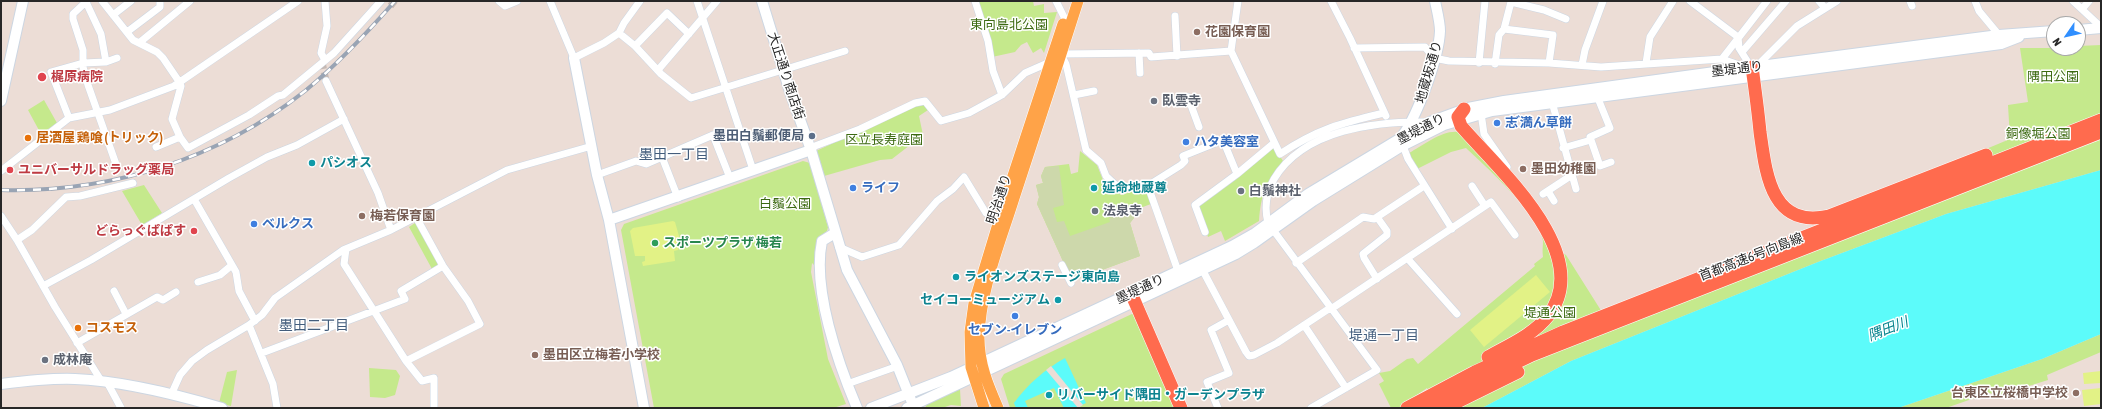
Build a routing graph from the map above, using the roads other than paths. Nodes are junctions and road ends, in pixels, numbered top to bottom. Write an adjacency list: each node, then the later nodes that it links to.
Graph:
1 (23, 1): 86 (main road)
2 (87, 1): 66 (street); 68 (street)
3 (102, 1): 37 (street)
4 (131, 1): 37 (street)
5 (160, 1): 46 (street)
6 (190, 1): 52 (street)
7 (298, 1): 79 (street)
8 (325, 1): 65 (street)
9 (381, 1): 65 (street)
10 (499, 1): 11 (street)
11 (517, 1)
12 (550, 1): 62 (street)
13 (640, 1): 48 (street)
14 (697, 1): 39 (street)
15 (717, 1): 39 (street)
16 (762, 1): 75 (main road, 大正通り商店街)
17 (975, 1): 82 (street)
18 (1056, 1): 40 (street)
19 (1070, 1): 40 (main road, 明治通り)
20 (1078, 1): 59 (main road, 明治通り)
21 (1238, 1): 56 (street)
22 (1331, 1): 54 (street)
23 (1435, 1): 63 (main road, 地蔵坂通り)
24 (1486, 1): 69 (street)
25 (1603, 1): 73 (street)
26 (1672, 1): 71 (street)
27 (1690, 1): 51 (street)
28 (1767, 1): 51 (street)
29 (1786, 1): 57 (street)
30 (1819, 1): 35 (street)
31 (1837, 1): 35 (street)
32 (1975, 1): 50 (street)
33 (2073, 1): 36 (street)
34 (2089, 1): 36 (street)
35 (1825, 8): 76 (street)
36 (2083, 8): 42 (street)
37 (113, 15): 46 (street)
38 (1175, 16): 60 (street)
39 (702, 18): 49 (street); 80 (street)
40 (1065, 19): 67 (main road, 明治通り)
41 (1566, 19): 44 (street)
42 (2101, 28): 43 (main road)
43 (2086, 29)
44 (1504, 30): 70 (street); 72 (street)
45 (2046, 31): 47 (main road, 墨堤通り)
46 (127, 32): 52 (street)
47 (2030, 32): 50 (main road, 墨堤通り); 76 (main road, 墨堤通り)
48 (619, 33): 53 (street); 62 (street)
49 (689, 34): 53 (street); 74 (street)
50 (1999, 35): 76 (main road, 墨堤通り)
51 (1738, 37): 57 (street); 64 (street)
52 (139, 43): 79 (street)
53 (635, 46): 74 (street)
54 (1354, 48): 63 (street); 89 (street)
55 (845, 51): 75 (street)
56 (1231, 51): 60 (street); 105 (street)
57 (1742, 52): 76 (street)
58 (1139, 53): 59 (street); 60 (street); 77 (street)
59 (1061, 54): 83 (street); 171 (main road, 明治通り)
60 (1177, 56)
61 (116, 58): 66 (street)
62 (574, 58): 106 (main road)
63 (1434, 58): 69 (street); 96 (main road, 地蔵坂通り)
64 (1722, 59): 71 (street); 76 (street)
65 (325, 60): 101 (street)
66 (106, 62): 68 (street)
67 (1050, 62): 82 (street); 132 (main road, 明治通り)
68 (84, 63): 88 (street); 93 (street)
69 (1478, 63): 72 (street)
70 (1549, 63): 72 (street); 73 (street)
71 (1646, 63): 73 (street)
72 (1495, 64)
73 (1582, 65)
74 (658, 70): 80 (street)
75 (783, 70): 80 (street); 109 (main road, 大正通り商店街)
76 (1753, 72): 84 (main road, 墨堤通り); 91 (main road, 墨堤通り); 92 (highway)
77 (1140, 73)
78 (326, 81): 94 (street)
79 (180, 83): 88 (street); 101 (street)
80 (726, 88): 114 (street)
81 (1094, 91): 83 (street)
82 (1002, 95): 109 (street)
83 (1074, 95): 123 (street)
84 (1597, 96): 87 (main road, 墨堤通り); 103 (street)
85 (1188, 97): 99 (street)
86 (1, 101)
87 (1552, 102): 90 (main road, 墨堤通り); 108 (street)
88 (97, 113): 93 (street); 112 (street)
89 (1384, 113): 98 (street); 105 (street)
90 (1481, 113): 91 (main road, 墨堤通り); 113 (street)
91 (1461, 114): 97 (main road, 墨堤通り); 104 (main road, 墨堤通り); 192 (highway)
92 (2101, 116)
93 (69, 118): 115 (street)
94 (344, 119): 126 (street); 137 (street)
95 (2101, 120): 192 (highway, 首都高速6号向島線)
96 (1413, 122): 97 (street); 98 (street); 104 (main road, 地蔵坂通り)
97 (1430, 122): 104 (main road, 墨堤通り)
98 (1389, 123): 135 (street)
99 (1200, 127)
100 (2101, 132): 144 (highway, 首都高速6号向島線)
101 (180, 137): 107 (street)
102 (2101, 138): 144 (highway)
103 (1591, 140): 108 (street); 111 (street)
104 (1402, 142): 121 (street); 135 (main road, 墨堤通り)
105 (1274, 143): 116 (street)
106 (592, 146): 117 (main road); 130 (street)
107 (156, 147)
108 (1563, 148): 118 (street)
109 (811, 150): 114 (main road); 139 (main road, 大正通り商店街)
110 (662, 157): 117 (street); 119 (street); 125 (street)
111 (1611, 162)
112 (117, 167)
113 (1507, 167)
114 (752, 170): 119 (main road)
115 (1, 171)
116 (1237, 174): 123 (street); 138 (street)
117 (598, 175): 133 (main road)
118 (1572, 175): 124 (street); 127 (street)
119 (730, 178): 125 (main road)
120 (133, 183): 141 (street)
121 (1424, 186): 131 (street); 136 (street)
122 (1472, 186): 128 (street)
123 (1146, 187): 151 (street)
124 (1576, 189)
125 (678, 198): 133 (main road)
126 (194, 199): 147 (street); 155 (street)
127 (1554, 201)
128 (1485, 206): 136 (street); 140 (street)
129 (1, 216): 134 (street)
130 (416, 217): 137 (street); 149 (street)
131 (1377, 217): 146 (street); 152 (street)
132 (1000, 218): 142 (street); 172 (main road, 明治通り)
133 (609, 220): 184 (main road)
134 (3, 222): 141 (street)
135 (1270, 227): 146 (street); 150 (main road, 墨堤通り); 151 (main road, 墨堤通り)
136 (1452, 229): 145 (street)
137 (391, 230): 143 (street)
138 (1205, 232)
139 (835, 233): 142 (main road, 大正通り商店街); 175 (main road)
140 (1515, 235)
141 (17, 240): 155 (street)
142 (839, 247): 170 (main road, 大正通り商店街)
143 (346, 249): 161 (street); 165 (street)
144 (1788, 254): 159 (highway, 首都高速6号向島線)
145 (1408, 259): 152 (street); 163 (street)
146 (1296, 263): 160 (street)
147 (232, 265): 153 (street); 165 (street)
148 (1062, 265): 154 (street)
149 (443, 266): 161 (street); 169 (street)
150 (1202, 269): 158 (main road, 墨堤通り); 164 (street)
151 (1178, 271): 158 (main road, 墨堤通り)
152 (1377, 279): 160 (street)
153 (198, 282)
154 (1071, 284)
155 (43, 286): 167 (street)
156 (114, 291): 162 (street)
157 (176, 292): 162 (street)
158 (1133, 297): 171 (main road, 墨堤通り); 189 (highway)
159 (1664, 303): 193 (highway, 首都高速6号向島線); 194 (highway)
160 (1331, 309): 166 (street); 176 (street)
161 (374, 311): 168 (street); 169 (street)
162 (126, 314): 167 (street)
163 (1457, 314)
164 (1229, 320): 166 (street); 190 (street)
165 (252, 323): 168 (street); 177 (street)
166 (1304, 325): 176 (street)
167 (77, 343): 173 (street)
168 (262, 353): 182 (street)
169 (406, 361): 183 (street)
170 (898, 366): 175 (street); 178 (main road, 大正通り商店街)
171 (982, 367): 172 (main road, 墨堤通り); 188 (main road, 明治通り)
172 (972, 372): 178 (main road, 墨堤通り); 179 (main road, 墨堤通り); 187 (main road, 明治通り)
173 (104, 382): 174 (main road); 177 (main road); 180 (street)
174 (1, 384)
175 (847, 384): 185 (main road)
176 (1346, 388): 191 (street)
177 (171, 395): 181 (main road)
178 (908, 395): 179 (main road, 大正通り商店街); 186 (main road, 墨堤通り)
179 (912, 407)
180 (120, 408)
181 (222, 408)
182 (277, 408)
183 (434, 408)
184 (644, 408)
185 (857, 408)
186 (871, 408)
187 (984, 408)
188 (998, 408)
189 (1181, 408)
190 (1218, 408)
191 (1310, 408)
192 (1407, 408)
193 (1427, 408)
194 (1445, 408)

